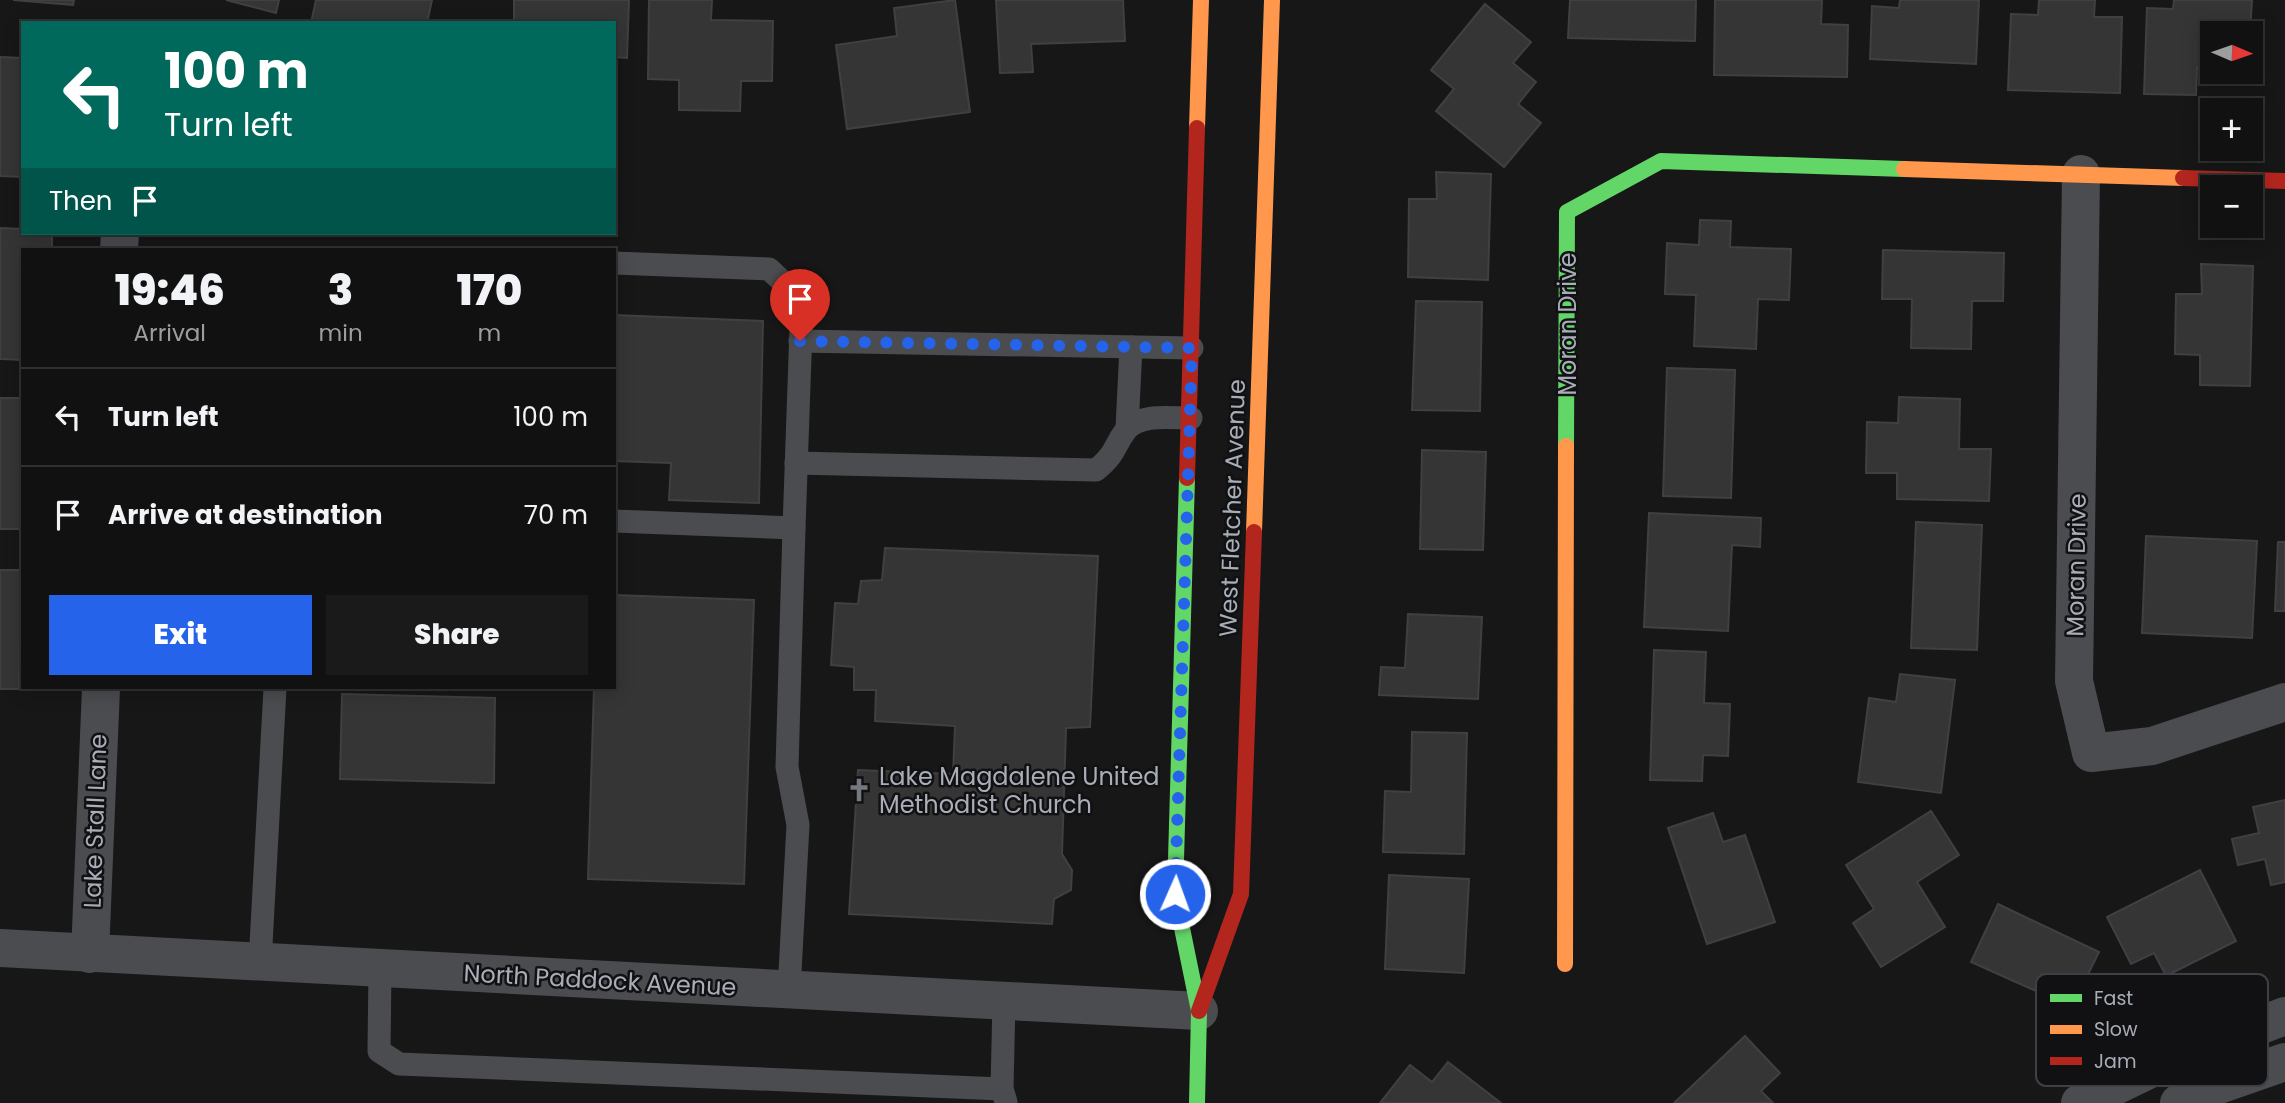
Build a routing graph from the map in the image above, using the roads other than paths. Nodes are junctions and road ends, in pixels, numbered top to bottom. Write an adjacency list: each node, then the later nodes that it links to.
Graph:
1 (1201, 0): 8 (main road, West Fletcher Avenue)
2 (1272, 0): 24 (main road, West Fletcher Avenue)
3 (2081, 174): 4 (main road, Moran Drive); 16 (street, Moran Drive); 20 (main road, Moran Drive)
4 (2285, 181)
5 (616, 263): 6 (lane)
6 (800, 341): 7 (lane); 11 (lane)
7 (1130, 347): 8 (lane); 10 (lane)
8 (1192, 348): 9 (main road, West Fletcher Avenue)
9 (1191, 418): 10 (lane); 24 (main road, West Fletcher Avenue)
10 (1127, 428): 11 (lane)
11 (796, 463): 13 (lane)
12 (616, 521): 13 (lane)
13 (794, 527): 22 (lane)
14 (101, 689): 18 (street, Lake Stall Lane)
15 (275, 689): 19 (lane)
16 (2285, 702)
17 (0, 948): 18 (street, North Paddock Avenue)
18 (90, 954): 19 (street, North Paddock Avenue)
19 (260, 962): 21 (street, North Paddock Avenue)
20 (1566, 964)
21 (380, 969): 22 (street, North Paddock Avenue); 31 (lane)
22 (789, 990): 23 (street, North Paddock Avenue)
23 (1004, 1001): 24 (street, North Paddock Avenue); 31 (lane)
24 (1199, 1011): 32 (main road, West Fletcher Avenue)
25 (2285, 1016): 26 (street)
26 (2268, 1022)
27 (2285, 1062): 28 (street)
28 (2268, 1068)
29 (2115, 1086): 33 (street)
30 (2216, 1086): 34 (street)
31 (1004, 1096)
32 (1197, 1103)
33 (2080, 1103)
34 (2179, 1103)

